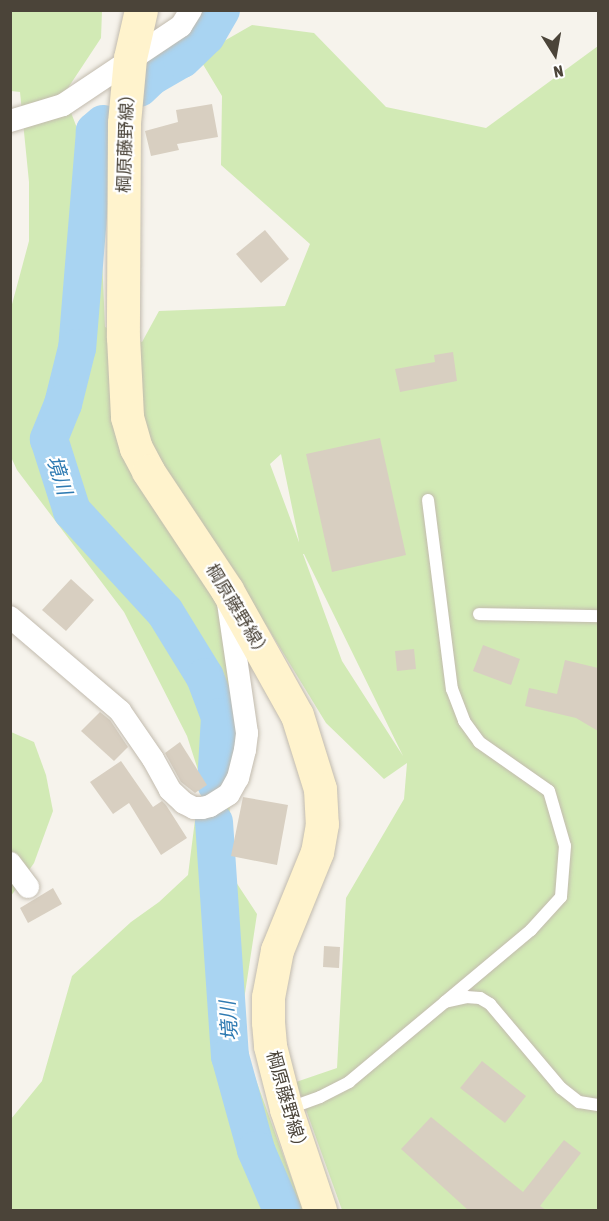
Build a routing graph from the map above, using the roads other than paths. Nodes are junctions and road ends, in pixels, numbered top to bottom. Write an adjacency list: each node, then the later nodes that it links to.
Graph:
1 (141, 10): 3 (main road, 棡原藤野線）)
2 (190, 10): 3 (street)
3 (130, 58): 4 (street); 6 (main road, 棡原藤野線）)
4 (10, 121)
5 (428, 500): 12 (lane)
6 (227, 590): 9 (street); 14 (main road, 棡原藤野線）)
7 (479, 614): 8 (lane)
8 (598, 616)
9 (10, 617)
10 (10, 863): 11 (street)
11 (28, 887)
12 (445, 1002): 13 (lane); 14 (lane)
13 (598, 1105)
14 (286, 1109): 15 (main road, 棡原藤野線）)
15 (320, 1210)

